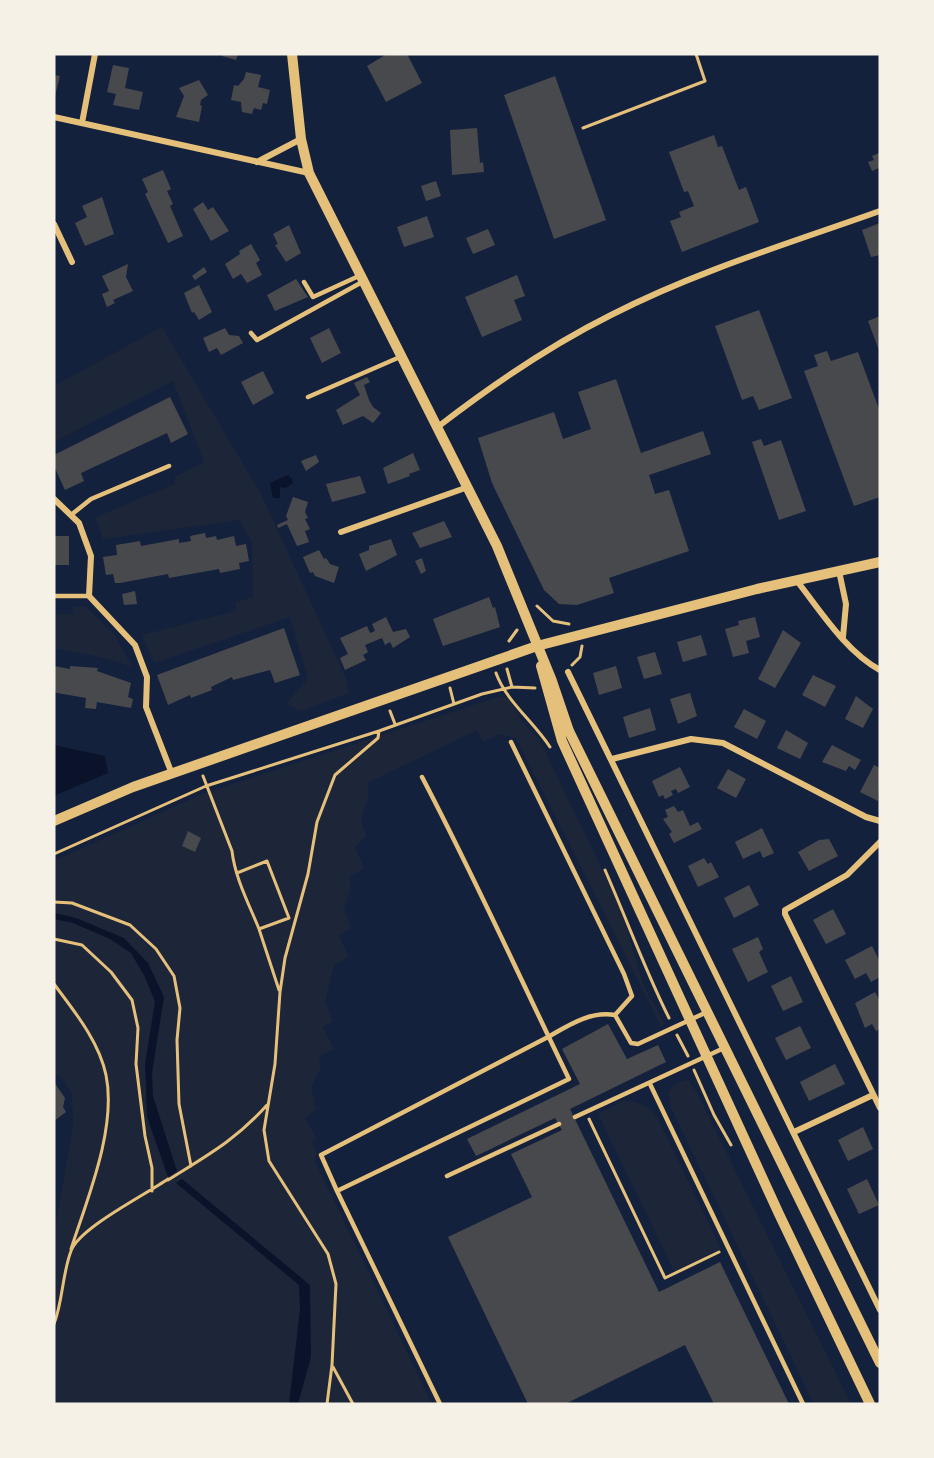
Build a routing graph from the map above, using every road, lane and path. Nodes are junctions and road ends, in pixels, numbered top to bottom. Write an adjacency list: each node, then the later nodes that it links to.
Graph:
1 (95, 54): 5 (street)
2 (292, 54): 7 (street)
3 (696, 54): 6 (path)
4 (54, 117): 5 (street)
5 (82, 123): 8 (street)
6 (583, 128)
7 (301, 139): 8 (street); 9 (street)
8 (257, 162): 9 (street)
9 (309, 172): 13 (street)
10 (880, 211): 18 (street)
11 (54, 224): 12 (street)
12 (72, 262)
13 (363, 278): 14 (lane); 15 (lane); 16 (street)
14 (304, 282)
15 (251, 333)
16 (402, 356): 17 (lane); 18 (street)
17 (308, 397)
18 (439, 426): 20 (street)
19 (169, 466): 22 (lane)
20 (468, 487): 23 (street); 34 (street)
21 (54, 499): 22 (street)
22 (71, 515): 28 (street)
23 (341, 532)
24 (880, 562): 25 (street)
25 (839, 571): 26 (street); 32 (street)
26 (796, 580): 32 (street); 34 (street)
27 (54, 596): 28 (lane)
28 (88, 596): 41 (street)
29 (537, 606): 31 (path)
30 (518, 621): 33 (path)
31 (573, 624)
32 (843, 637): 36 (street)
33 (504, 644)
34 (537, 645): 35 (street); 54 (street); 56 (street)
35 (492, 662): 38 (path); 41 (street)
36 (880, 670)
37 (568, 672): 40 (street)
38 (379, 731): 47 (path); 53 (path)
39 (511, 742): 55 (lane)
40 (612, 759): 45 (street); 67 (street)
41 (172, 774): 44 (street)
42 (422, 777): 57 (lane)
43 (208, 791): 48 (path)
44 (54, 821)
45 (880, 821)
46 (880, 842): 61 (street)
47 (54, 854)
48 (237, 873): 50 (path); 50 (path)
49 (54, 902): 68 (path)
50 (259, 929): 53 (path)
51 (54, 939): 70 (path)
52 (54, 984): 73 (path)
53 (280, 992): 62 (path)
54 (706, 1012): 56 (lane); 58 (street)
55 (615, 1015): 56 (lane); 57 (lane)
56 (690, 1020): 59 (street)
57 (548, 1036): 71 (lane); 71 (lane)
58 (724, 1048): 59 (lane); 76 (street)
59 (706, 1056): 60 (lane); 82 (street)
60 (650, 1084): 64 (lane); 72 (lane)
61 (873, 1095): 63 (street); 67 (street)
62 (268, 1103): 68 (path); 77 (path)
63 (880, 1108)
64 (586, 1112): 65 (lane); 72 (path)
65 (575, 1117)
66 (559, 1124): 69 (lane)
67 (794, 1132): 74 (street)
68 (191, 1166): 70 (path)
69 (447, 1176)
70 (152, 1191): 73 (path)
71 (337, 1191): 80 (lane)
72 (729, 1248): 81 (lane)
73 (71, 1249): 75 (path)
74 (880, 1310)
75 (54, 1324)
76 (880, 1363)
77 (332, 1365): 78 (path); 79 (path)
78 (327, 1404)
79 (353, 1404)
80 (440, 1404)
81 (803, 1404)
82 (870, 1404)

